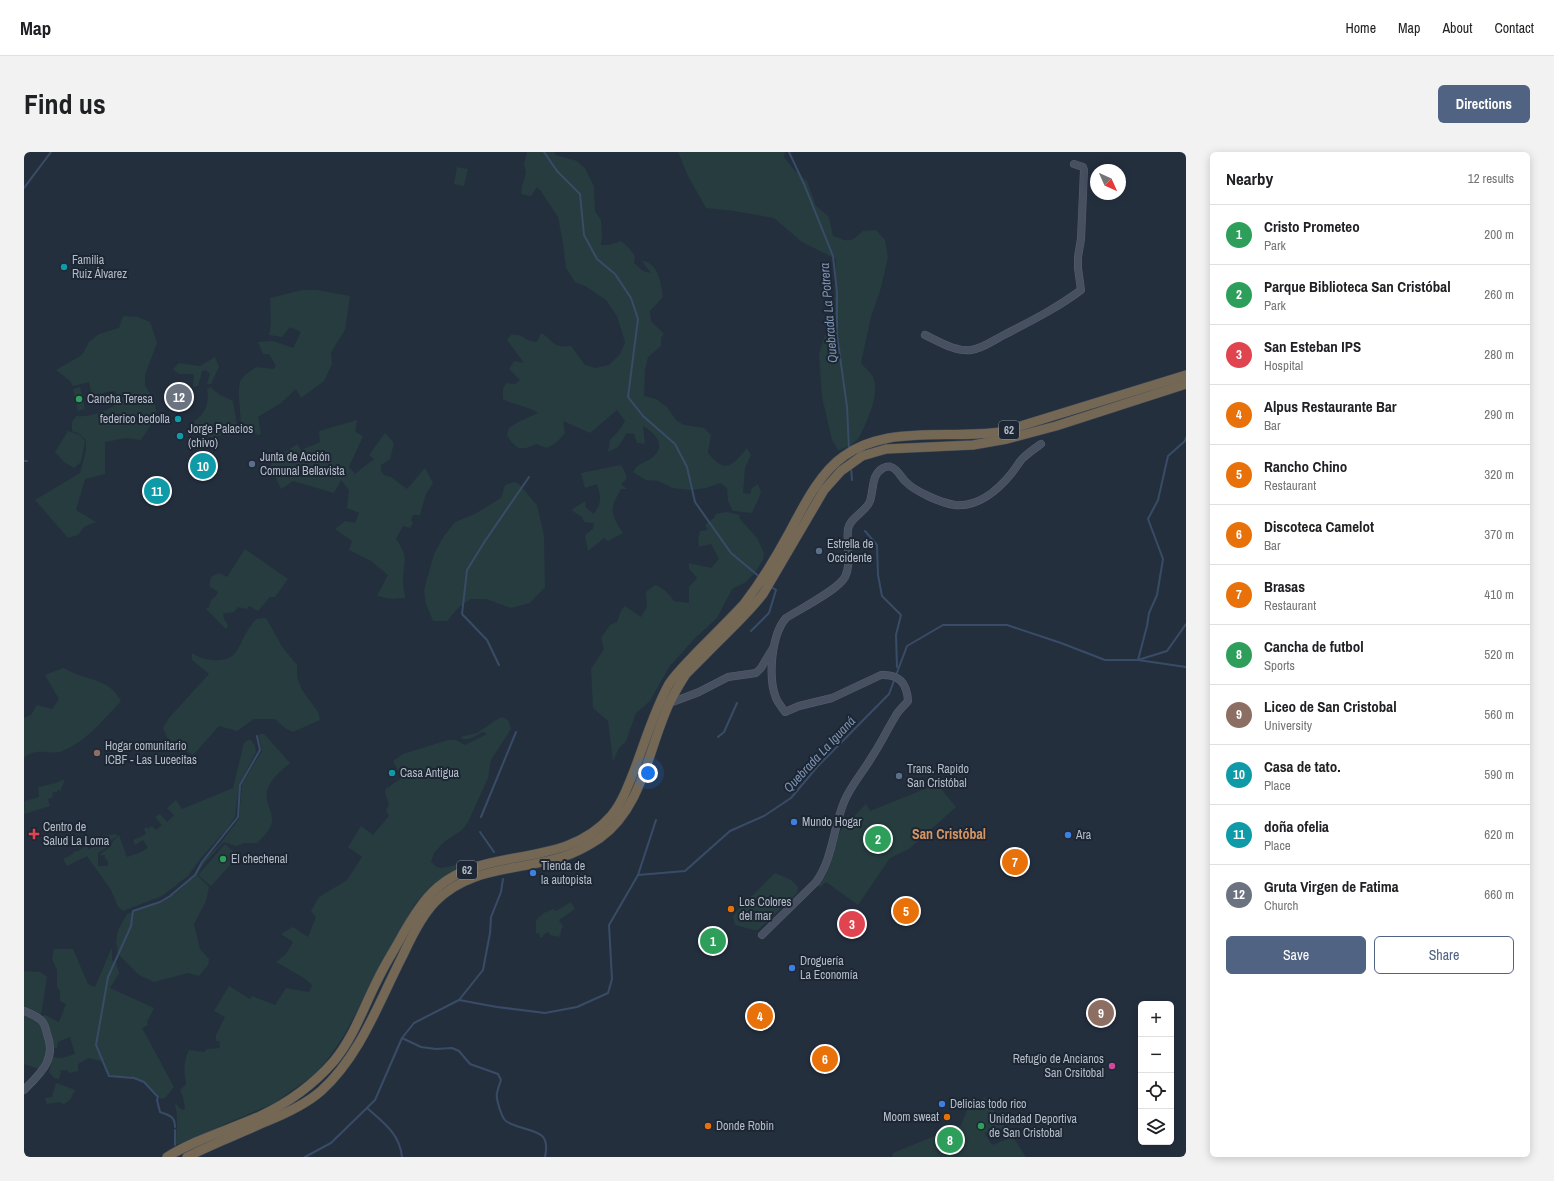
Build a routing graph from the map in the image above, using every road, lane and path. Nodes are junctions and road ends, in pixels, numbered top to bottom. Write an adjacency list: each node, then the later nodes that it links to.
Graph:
1 (1074, 164): 2 (street)
2 (925, 335)
3 (1186, 374): 5 (highway, 62)
4 (1186, 384): 5 (highway, 62)
5 (1137, 395): 7 (highway, 62)
6 (1041, 444): 10 (street)
7 (877, 446): 8 (highway, 62); 8 (highway, 62)
8 (775, 566): 9 (highway, 62)
9 (760, 591): 11 (highway, 62); 15 (highway, 62)
10 (773, 648): 11 (street); 12 (street)
11 (670, 703): 16 (highway, 62)
12 (762, 934)
13 (24, 1011): 14 (street)
14 (24, 1090)
15 (167, 1157)
16 (187, 1157)

